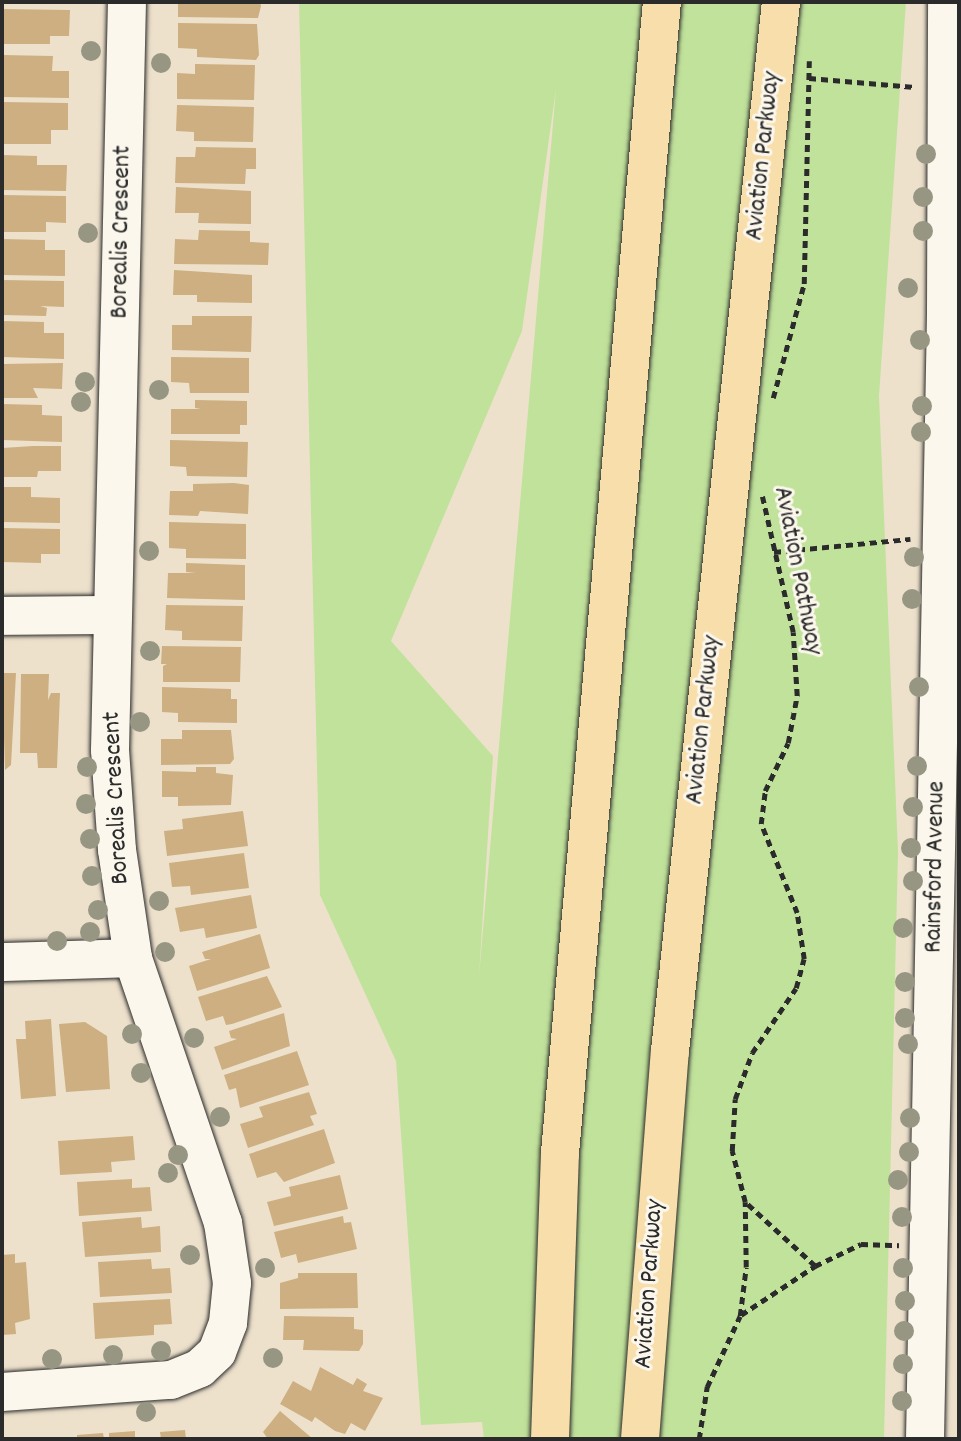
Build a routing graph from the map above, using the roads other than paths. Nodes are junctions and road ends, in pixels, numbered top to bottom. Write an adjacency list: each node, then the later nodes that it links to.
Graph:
1 (127, 2): 5 (street, Borealis Crescent)
2 (662, 2): 11 (main road)
3 (781, 2): 12 (main road, Aviation Parkway)
4 (947, 2): 9 (street, Rainsford Avenue)
5 (114, 615): 6 (street); 7 (street, Borealis Crescent)
6 (2, 616)
7 (133, 958): 8 (street); 10 (street, Borealis Crescent)
8 (2, 962)
9 (944, 1247): 13 (street, Rainsford Avenue)
10 (2, 1392)
11 (550, 1439)
12 (640, 1439)
13 (925, 1439)

